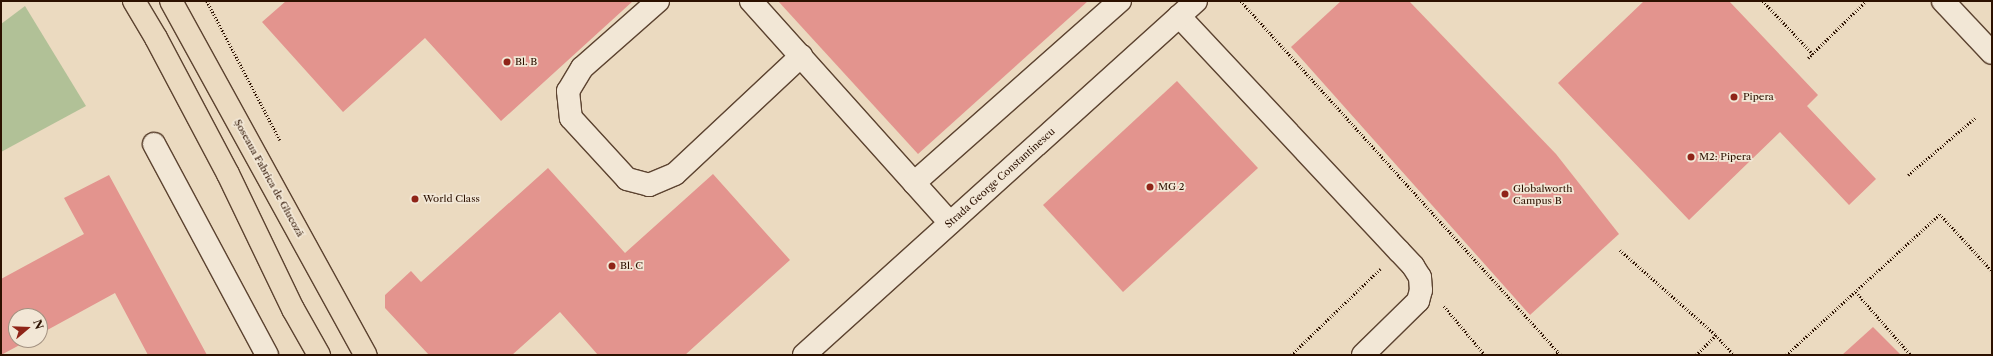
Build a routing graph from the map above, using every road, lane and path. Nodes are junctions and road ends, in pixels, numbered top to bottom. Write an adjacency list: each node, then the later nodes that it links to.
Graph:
1 (134, 1): 29 (main road)
2 (171, 1): 30 (main road, Șoseaua Fabrica de Glucoză)
3 (658, 1): 14 (street)
4 (751, 1): 14 (street)
5 (1120, 1): 19 (street)
6 (1196, 1): 11 (street, Strada George Constantinescu)
7 (1241, 1): 27 (path)
8 (1763, 1): 13 (path)
9 (1943, 1): 12 (street)
10 (1865, 2): 13 (path)
11 (1180, 16): 20 (street, Strada George Constantinescu); 22 (street)
12 (1992, 53)
13 (1813, 54): 15 (path)
14 (801, 56): 19 (street)
15 (1808, 58)
16 (1975, 118): 18 (path)
17 (154, 144): 28 (street)
18 (1908, 175)
19 (914, 183): 20 (street)
20 (950, 223): 31 (street, Strada George Constantinescu)
21 (1620, 250): 26 (path)
22 (1399, 251): 24 (street); 32 (path)
23 (1992, 271): 25 (path)
24 (1420, 278): 33 (street); 34 (path)
25 (1856, 292): 39 (path); 40 (path)
26 (1716, 335): 37 (path); 38 (path)
27 (1558, 352): 35 (path); 36 (path)
28 (267, 355)
29 (319, 355)
30 (366, 355)
31 (804, 355)
32 (1290, 355)
33 (1363, 355)
34 (1485, 355)
35 (1554, 355)
36 (1561, 355)
37 (1696, 355)
38 (1734, 355)
39 (1786, 355)
40 (1911, 355)

